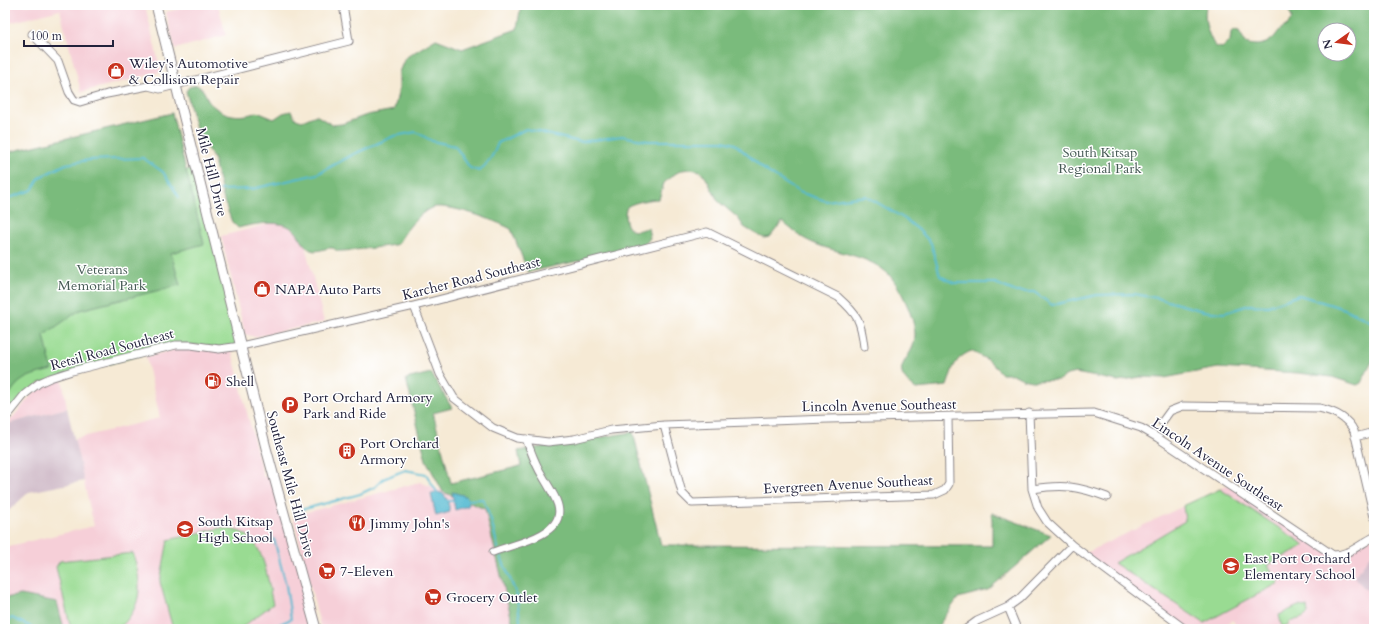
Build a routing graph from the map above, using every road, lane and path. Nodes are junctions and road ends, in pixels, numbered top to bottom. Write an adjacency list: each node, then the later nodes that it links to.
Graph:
1 (156, 5): 4 (main road, Mile Hill Drive)
2 (343, 5): 4 (street)
3 (32, 34): 4 (street)
4 (176, 85): 6 (main road, Mile Hill Drive)
5 (414, 306): 6 (street, Karcher Road Southeast); 7 (street, Karcher Road Southeast); 15 (street, Lincoln Avenue Southeast)
6 (241, 346): 10 (street, Retsil Road Southeast); 23 (main road, Southeast Mile Hill Drive)
7 (864, 347)
8 (1030, 414): 9 (street, Lincoln Avenue Southeast); 16 (street); 19 (street, Lincoln Avenue Southeast)
9 (948, 417): 12 (street, Lincoln Avenue Southeast); 12 (street, Evergreen Avenue Southeast)
10 (5, 419)
11 (1162, 422): 14 (street)
12 (664, 425): 15 (street, Lincoln Avenue Southeast)
13 (1374, 432): 14 (street)
14 (1355, 437): 18 (street)
15 (526, 439): 21 (street)
16 (1032, 489): 17 (street); 20 (street)
17 (1107, 497)
18 (1374, 517)
19 (1374, 537)
20 (1072, 546): 22 (street); 26 (street)
21 (494, 552)
22 (1008, 607): 24 (street); 25 (street)
23 (316, 629)
24 (966, 629)
25 (1017, 629)
26 (1184, 629)

